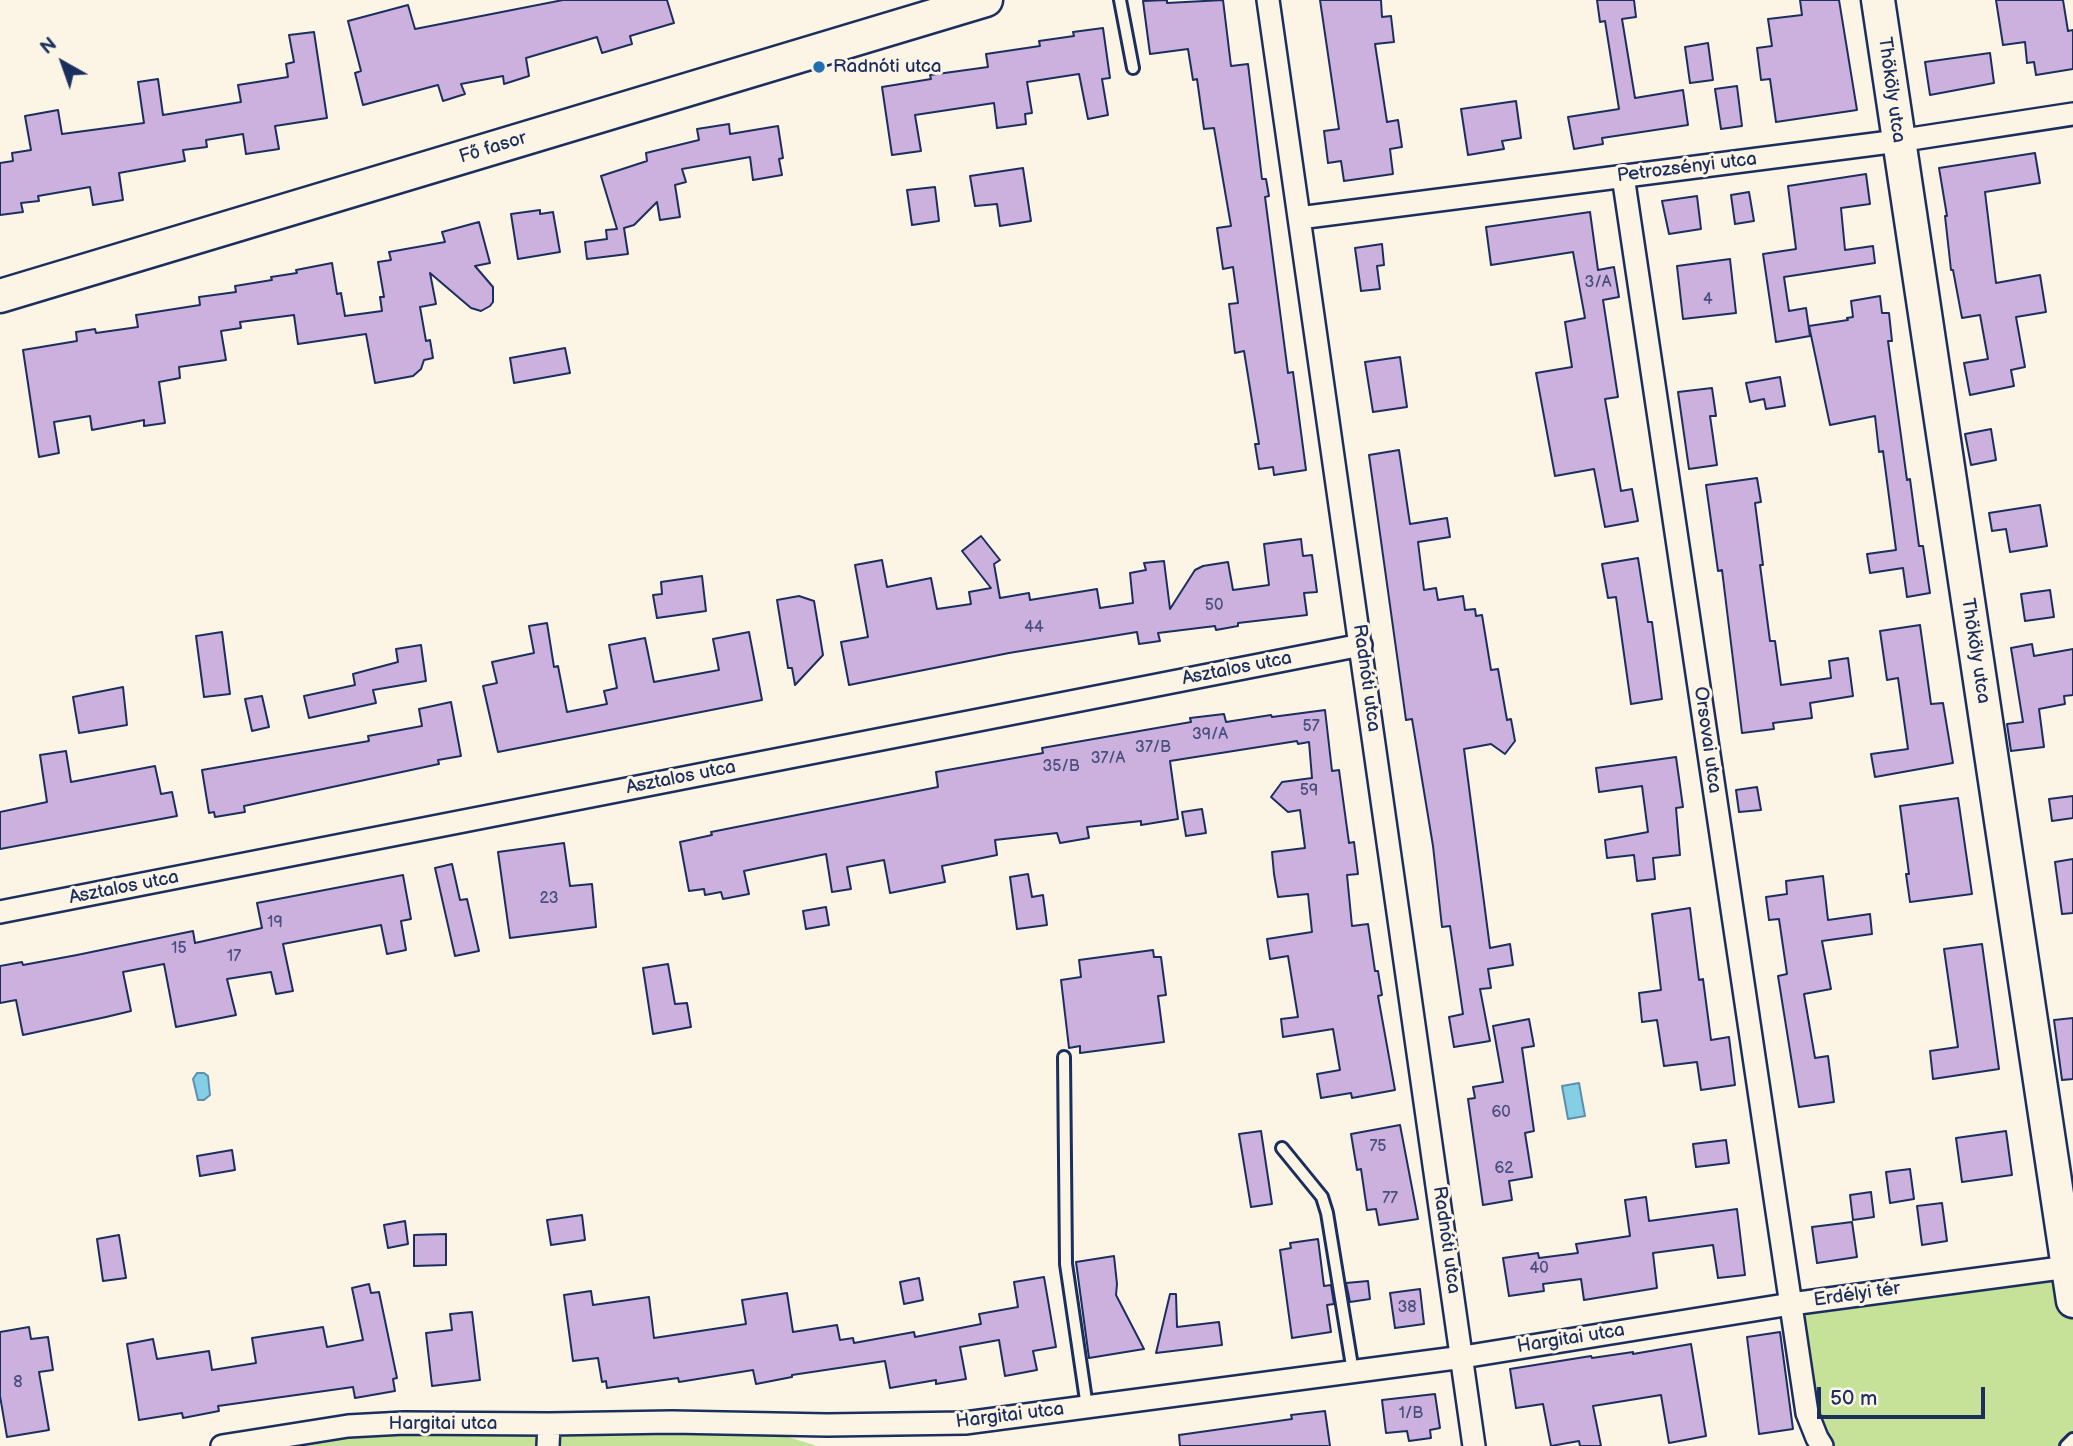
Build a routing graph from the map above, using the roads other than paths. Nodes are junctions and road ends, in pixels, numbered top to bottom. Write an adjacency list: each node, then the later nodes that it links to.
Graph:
1 (986, 0): 10 (street, Fő fasor)
2 (1120, 0): 5 (lane)
3 (1268, 0): 9 (street, Radnóti utca)
4 (1878, 0): 7 (street, Thököly utca)
5 (1133, 68)
6 (2073, 114): 7 (street, Petrozsényi utca)
7 (1898, 141): 8 (street, Petrozsényi utca); 15 (street, Thököly utca)
8 (1623, 176): 9 (street, Petrozsényi utca); 17 (street, Orsovai utca)
9 (1300, 218): 11 (street, Radnóti utca)
10 (0, 296)
11 (1362, 645): 12 (street, Asztalos utca); 18 (street, Radnóti utca)
12 (0, 912)
13 (1064, 1057): 20 (lane)
14 (1282, 1148): 19 (lane)
15 (2071, 1264): 16 (street, Thököly utca); 17 (street, Erdélyi tér)
16 (2073, 1301)
17 (1791, 1304): 18 (street, Hargitai utca); 26 (street, Erdélyi tér)
18 (1463, 1357): 19 (street, Hargitai utca); 25 (street, Radnóti utca)
19 (1353, 1372): 20 (street, Hargitai utca)
20 (1087, 1407): 21 (street, Hargitai utca)
21 (549, 1424): 23 (street, Hargitai utca); 24 (street)
22 (2073, 1439): 27 (lane)
23 (222, 1446)
24 (548, 1446)
25 (1474, 1446)
26 (1822, 1446)
27 (2066, 1446)

